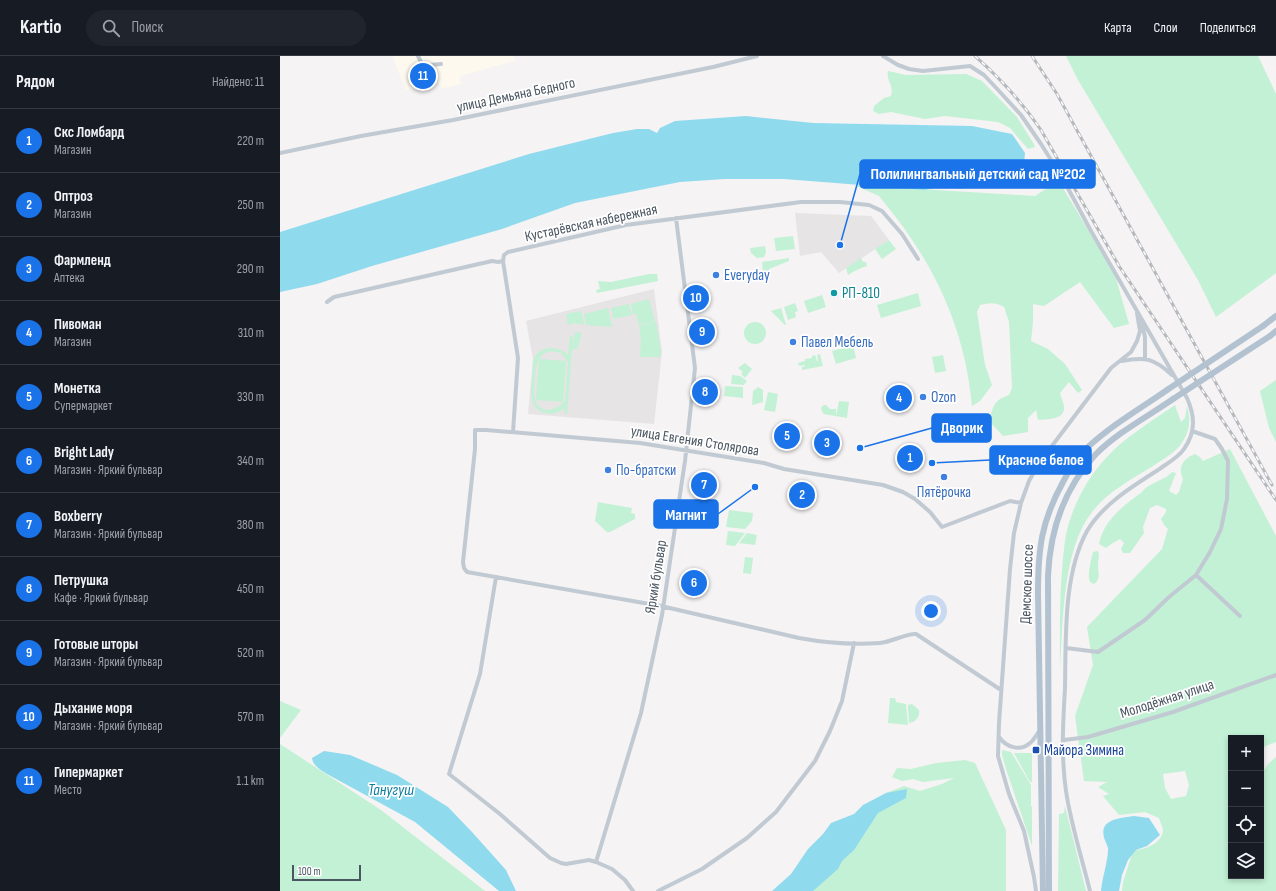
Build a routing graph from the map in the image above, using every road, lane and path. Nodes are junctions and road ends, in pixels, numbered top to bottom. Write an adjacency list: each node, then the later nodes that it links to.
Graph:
1 (418, 56): 4 (street)
2 (757, 56): 5 (street, улица Демьяна Бедного)
3 (883, 56): 10 (street)
4 (441, 64)
5 (280, 153)
6 (676, 218): 7 (street, Кустарёвская набережная); 8 (street, Кустарёвская набережная); 18 (street, Яркий бульвар)
7 (918, 259)
8 (503, 261): 9 (street); 17 (street)
9 (327, 302)
10 (1136, 309): 13 (street); 14 (street); 15 (street)
11 (1276, 316): 29 (main road, Демское шоссе, bridge)
12 (1276, 331): 36 (main road, Демское шоссе, bridge)
13 (1144, 359): 14 (street); 15 (street)
14 (1121, 361): 19 (street)
15 (1175, 378): 16 (street)
16 (1192, 431): 20 (street); 25 (street)
17 (513, 432): 18 (street, улица Евгения Столярова); 21 (street, улица Евгения Столярова)
18 (686, 451): 19 (street, улица Евгения Столярова); 22 (street, Яркий бульвар)
19 (1021, 503): 27 (street)
20 (1196, 575): 23 (street); 25 (street)
21 (496, 577): 22 (street); 31 (street)
22 (664, 606): 24 (street); 31 (street, Яркий бульвар)
23 (1240, 616)
24 (854, 643): 27 (street); 33 (street)
25 (1066, 648): 30 (street)
26 (1276, 675): 30 (street, Молодёжная улица)
27 (1001, 690): 28 (street)
28 (999, 723): 29 (street); 34 (street)
29 (1040, 730): 35 (main road, Демское шоссе)
30 (1064, 740): 37 (street)
31 (596, 862): 32 (street)
32 (633, 891)
33 (658, 891)
34 (1036, 891)
35 (1043, 891)
36 (1050, 891)
37 (1090, 891)

